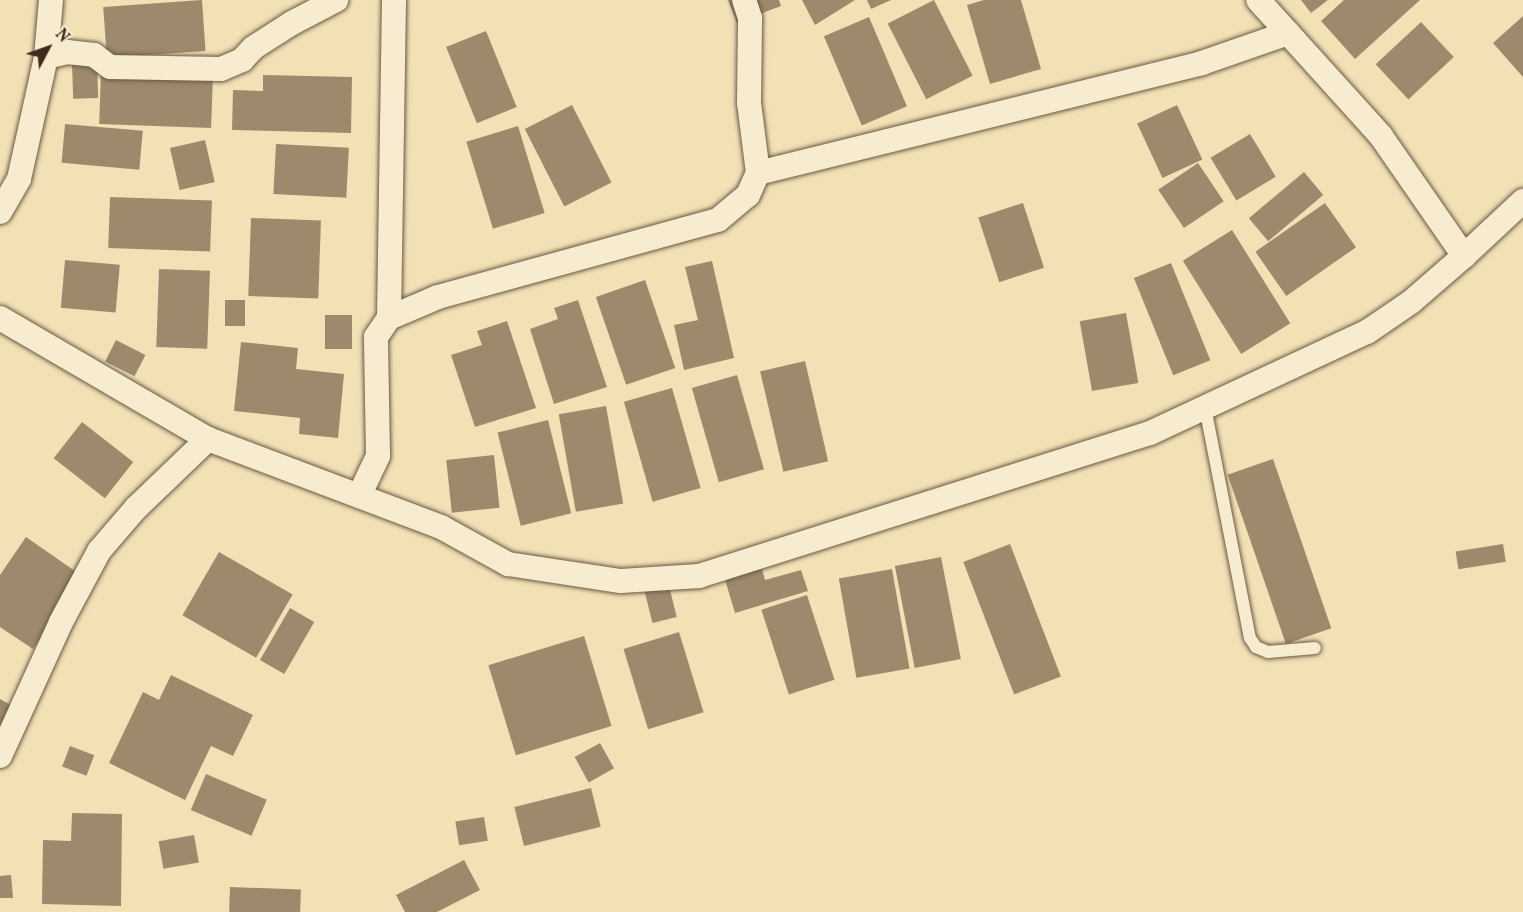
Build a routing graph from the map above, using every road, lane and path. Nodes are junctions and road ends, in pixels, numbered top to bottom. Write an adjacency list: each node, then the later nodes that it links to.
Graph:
1 (51, 0): 7 (street)
2 (336, 0): 7 (street)
3 (394, 0): 13 (street)
4 (744, 0): 8 (street)
5 (1258, 0): 6 (street)
6 (1288, 33): 8 (street); 11 (street)
7 (46, 57): 10 (street)
8 (758, 173): 13 (street)
9 (1523, 201): 11 (street)
10 (0, 212)
11 (1464, 256): 14 (street)
12 (0, 318): 15 (street)
13 (389, 318): 16 (street)
14 (1206, 407): 16 (street); 17 (lane)
15 (208, 438): 16 (street); 18 (street)
16 (359, 496)
17 (1315, 648)
18 (0, 756)

